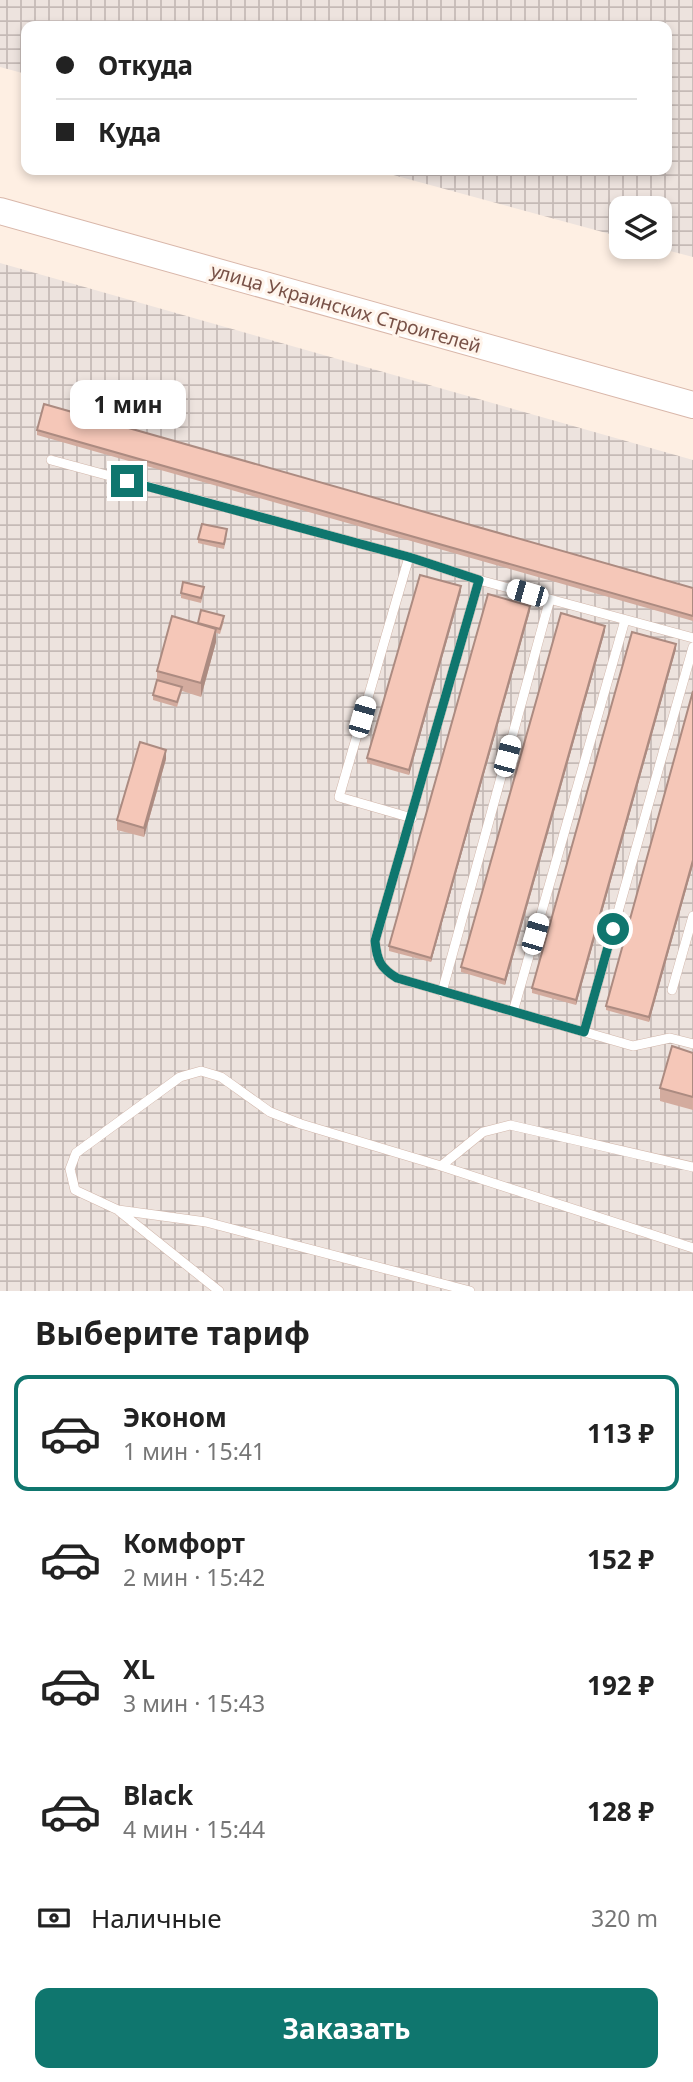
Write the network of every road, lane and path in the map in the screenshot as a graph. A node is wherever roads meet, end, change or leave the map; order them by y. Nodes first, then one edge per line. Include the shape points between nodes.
1 (0, 211) edge
2 (693, 405) edge
3 (51, 460) dead end
4 (409, 557) junction
5 (479, 580) junction
6 (550, 599) junction
7 (625, 620) junction
8 (693, 638) edge
9 (693, 647) edge
10 (412, 818) junction
11 (693, 916) edge
12 (672, 990) dead end
13 (442, 992) junction
14 (513, 1012) junction
15 (584, 1032) junction
16 (693, 1044) edge
17 (441, 1166) junction
18 (693, 1167) edge
19 (118, 1210) junction
20 (693, 1248) edge
21 (219, 1291) edge
22 (471, 1291) edge

1 - 2 street, улица Украинских Строителей
3 - 4 lane
4 - 5 lane
4 - 10 lane via 339,796
5 - 6 lane
5 - 10 lane
6 - 7 lane
6 - 13 lane
7 - 8 lane
7 - 14 lane
9 - 15 lane
10 - 13 lane via 375,941 377,959 397,978
11 - 12 lane
13 - 14 lane
14 - 15 lane
15 - 16 lane via 633,1045 670,1038
17 - 18 lane via 483,1132 510,1125
17 - 19 lane via 270,1112 221,1077 201,1071 180,1077 76,1153 70,1169 75,1190
17 - 20 lane
19 - 21 lane
19 - 22 lane via 206,1222

